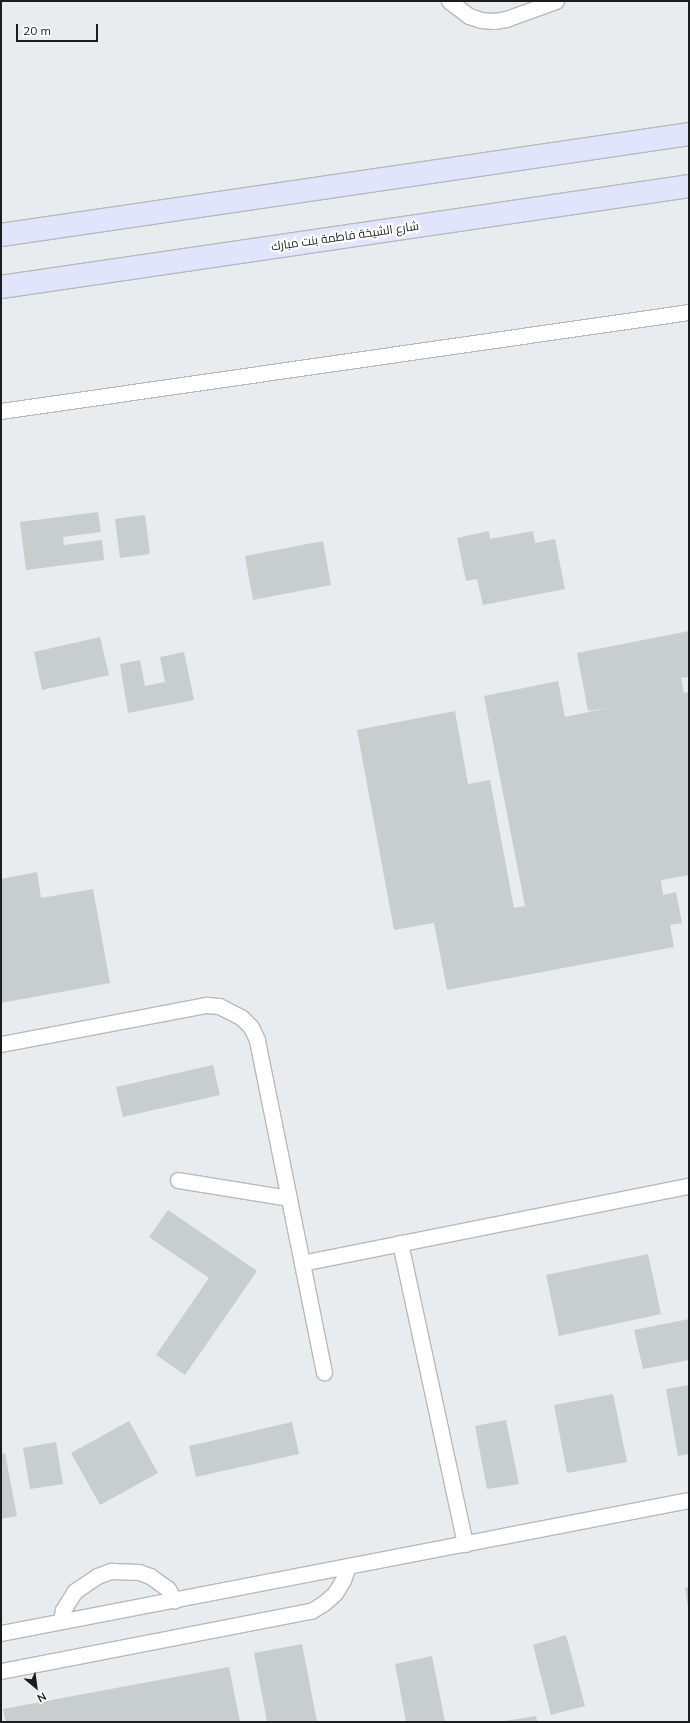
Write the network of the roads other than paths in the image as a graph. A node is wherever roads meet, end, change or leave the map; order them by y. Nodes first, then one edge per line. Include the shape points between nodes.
1 (449, 1) edge
2 (556, 1) edge
3 (689, 134) edge
4 (689, 186) edge
5 (1, 235) edge
6 (1, 287) edge
7 (689, 312) edge
8 (1, 410) edge
9 (1, 1044) edge
10 (178, 1180) dead end
11 (689, 1186) edge
12 (289, 1198) junction
13 (400, 1243) junction
14 (302, 1263) junction
15 (324, 1372) dead end
16 (689, 1500) edge
17 (465, 1544) junction
18 (348, 1566) junction
19 (174, 1600) junction
20 (61, 1621) junction
21 (1, 1633) edge
22 (1, 1672) edge

1 - 2 lane via 469,16 481,20 506,19
3 - 5 street
4 - 6 street, شارع الشيخة فاطمة بنت مبارك
7 - 8 lane
9 - 12 lane via 206,1005 231,1010 251,1027 257,1040
10 - 12 lane
11 - 13 lane
12 - 14 lane
13 - 14 lane
13 - 17 lane
14 - 15 lane
16 - 17 lane
17 - 18 lane
18 - 19 lane
18 - 22 lane via 335,1593 310,1611
19 - 20 lane
19 - 20 lane via 168,1589 150,1576 139,1572 111,1571 97,1576 75,1591 66,1604
20 - 21 lane

